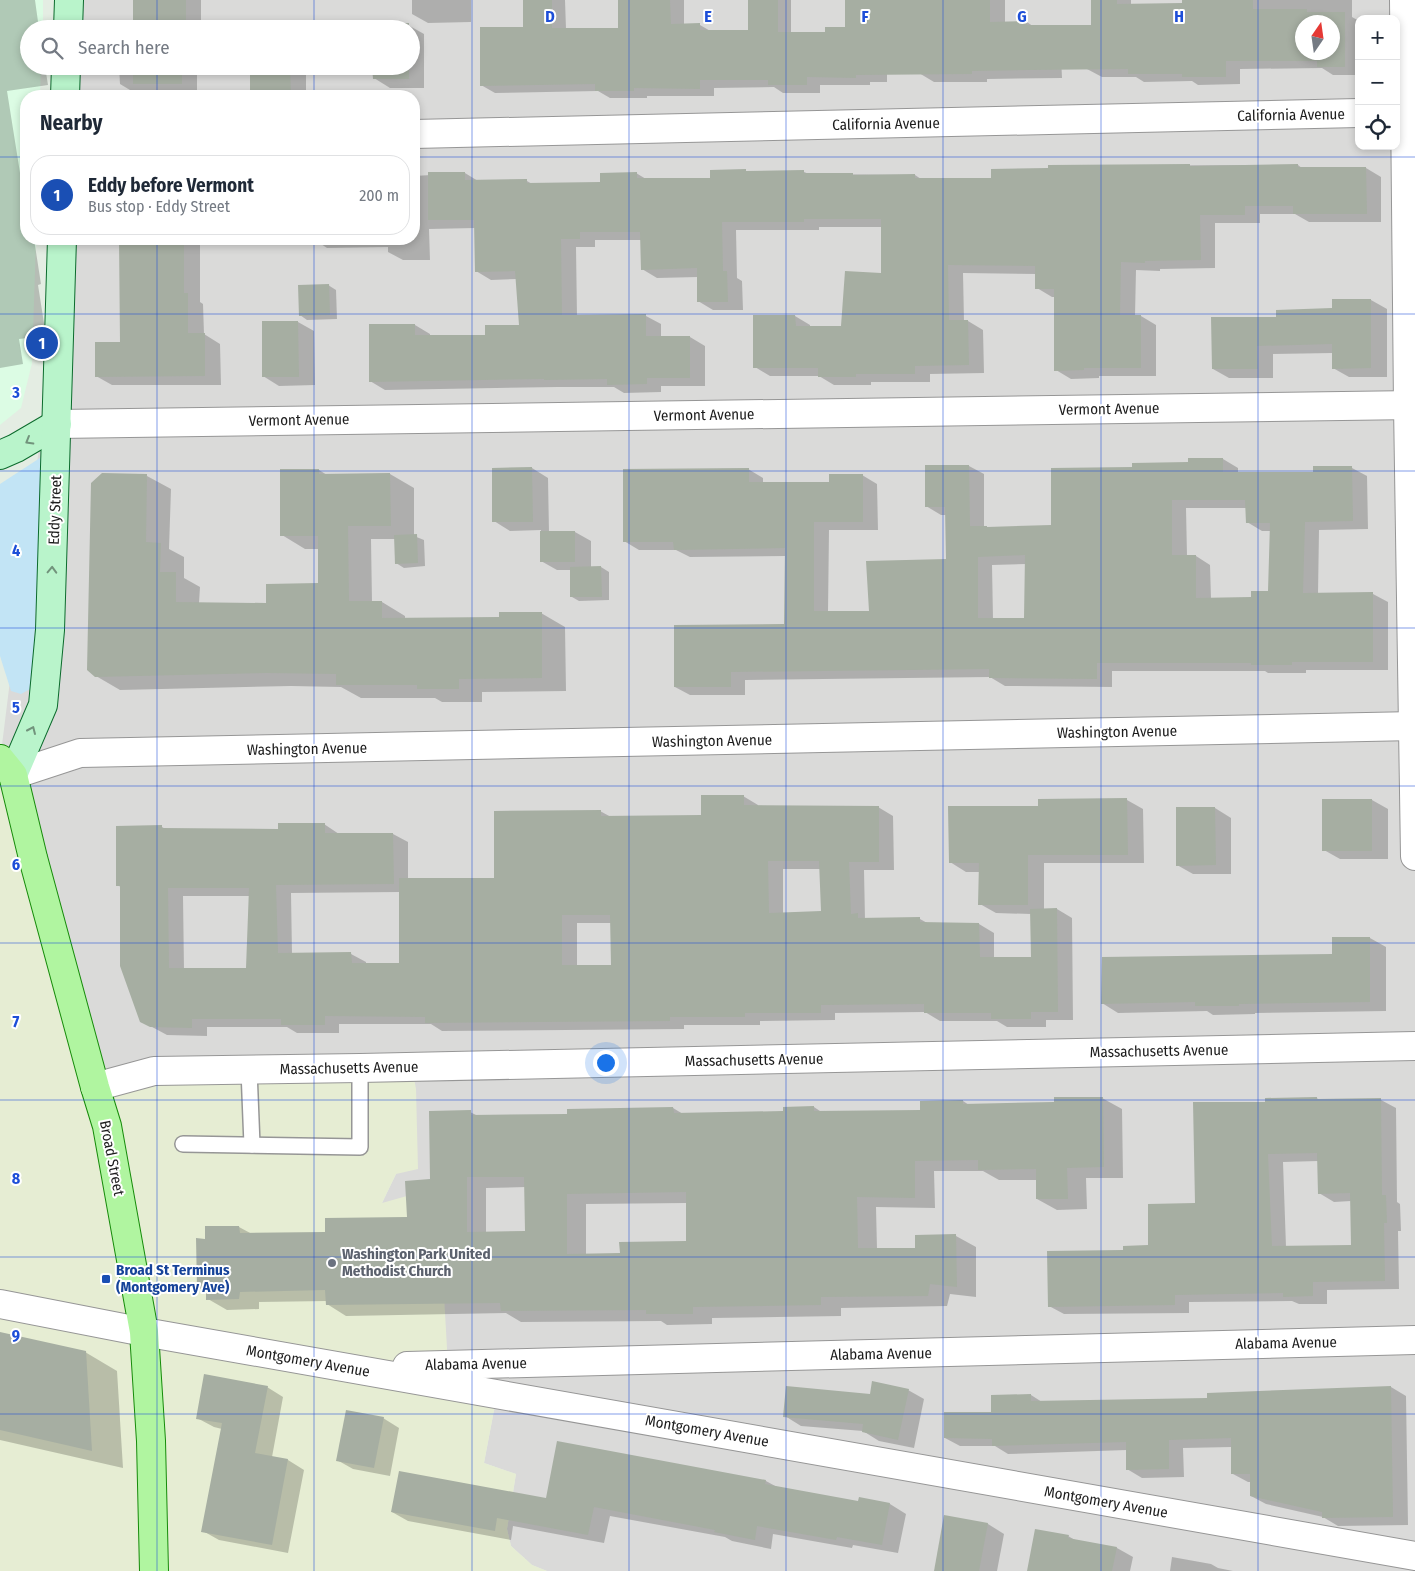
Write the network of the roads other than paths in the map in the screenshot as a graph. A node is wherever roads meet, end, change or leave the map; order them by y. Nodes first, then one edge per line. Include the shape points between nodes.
1 (68, 0) edge
2 (1404, 0) edge
3 (68, 20) edge
4 (66, 75) edge
5 (66, 90) edge
6 (1406, 112) edge
7 (1355, 113) edge
8 (420, 134) edge
9 (62, 245) edge
10 (1412, 405) edge
11 (58, 424) junction
12 (0, 455) edge
13 (1414, 726) edge
14 (6, 767) edge
15 (1415, 856) edge
16 (1415, 1046) edge
17 (360, 1068) junction
18 (249, 1070) junction
19 (95, 1087) junction
20 (183, 1144) dead end
21 (252, 1145) junction
22 (0, 1304) edge
23 (144, 1332) junction
24 (1415, 1340) edge
25 (347, 1368) junction
26 (1415, 1556) edge
27 (154, 1571) edge

1 - 3 main road
2 - 6 street
4 - 5 main road
6 - 10 street
7 - 8 street, California Avenue
9 - 11 main road, Eddy Street
10 - 11 street, Vermont Avenue
10 - 13 street
11 -> 12 main road, Vermont Avenue
14 -> 11 main road, Eddy Street via 43,706 50,630
13 - 14 street, Washington Avenue via 80,754
13 - 15 street
14 - 19 main road, Broad Street
16 - 17 street, Massachusetts Avenue
17 - 18 street, Massachusetts Avenue
17 - 21 lane via 360,1147
18 - 19 street, Massachusetts Avenue via 154,1071
18 - 21 lane
19 - 23 main road, Broad Street via 107,1126
20 - 21 lane
22 - 23 street, Montgomery Avenue
23 - 25 street, Montgomery Avenue
23 - 27 main road, Broad Street
24 - 25 street, Alabama Avenue
25 - 26 street, Montgomery Avenue

